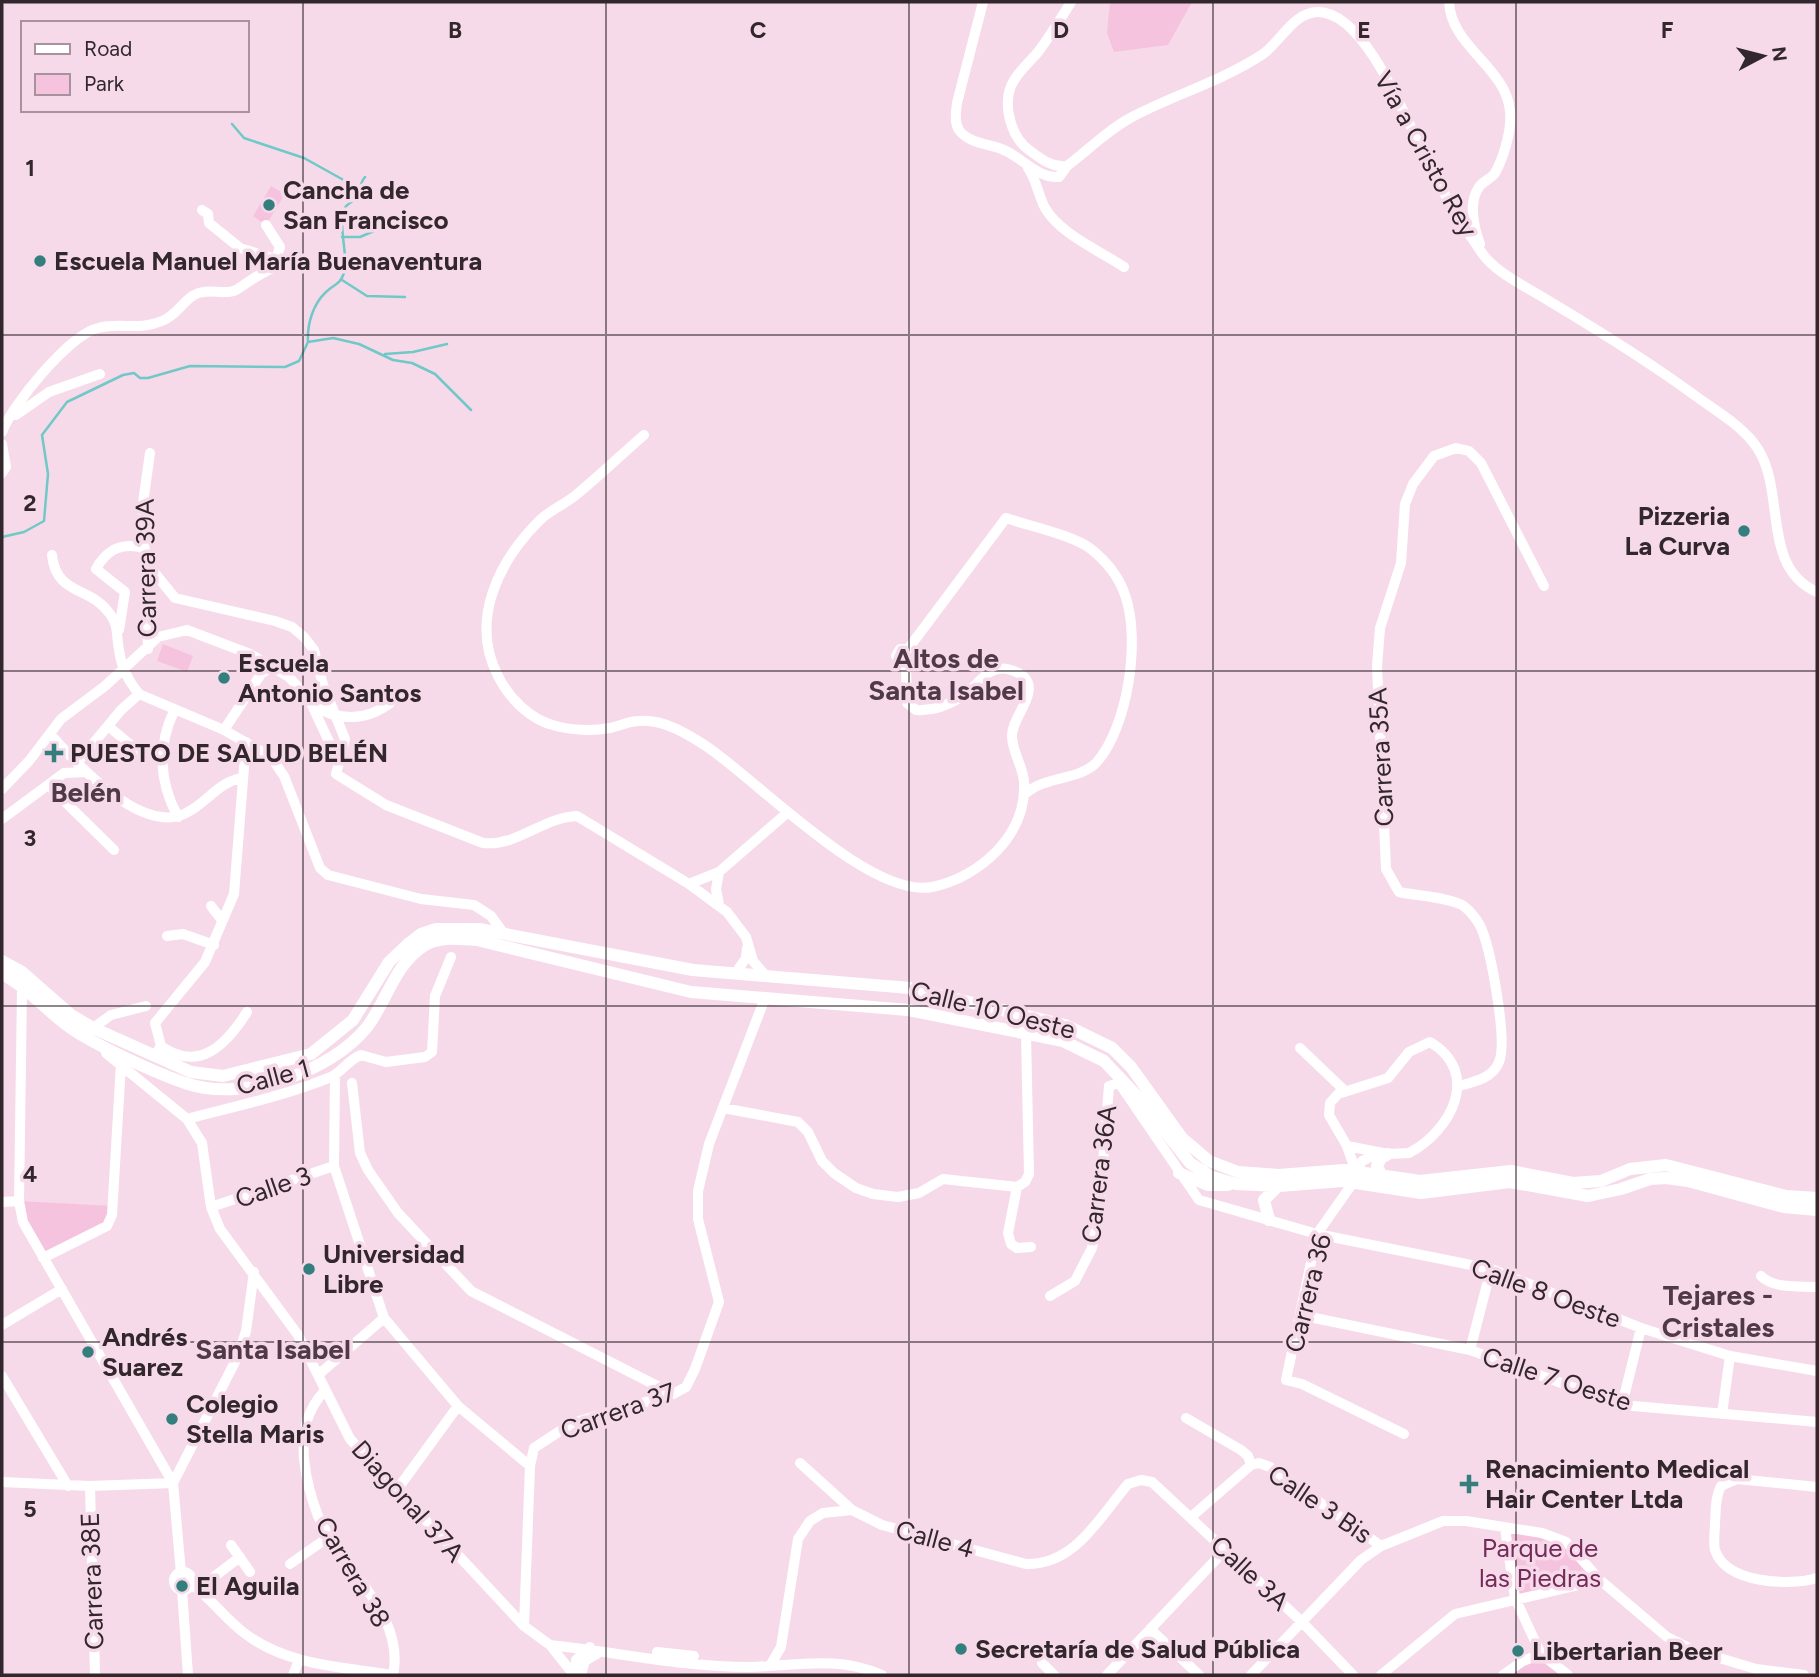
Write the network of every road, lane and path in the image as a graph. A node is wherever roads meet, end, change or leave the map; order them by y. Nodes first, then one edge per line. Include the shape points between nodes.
1 (983, 2) edge
2 (1071, 2) edge
3 (1449, 2) edge
4 (1023, 162) junction
5 (1067, 166) junction
6 (202, 210) dead end
7 (266, 225) dead end
8 (1485, 258) junction
9 (278, 260) junction
10 (1124, 267) dead end
11 (100, 374) dead end
12 (9, 418) junction
13 (2, 432) edge
14 (644, 435) dead end
15 (2, 444) edge
16 (150, 453) dead end
17 (2, 473) edge
18 (144, 548) junction
19 (52, 555) dead end
20 (145, 561) junction
21 (1544, 586) dead end
22 (1817, 593) edge
23 (119, 631) junction
24 (148, 650) junction
25 (124, 670) junction
26 (278, 670) junction
27 (139, 694) junction
28 (310, 701) junction
29 (390, 703) dead end
30 (174, 711) junction
31 (337, 716) junction
32 (108, 726) junction
33 (224, 730) junction
34 (50, 734) junction
35 (246, 742) junction
36 (138, 751) dead end
37 (77, 763) junction
38 (339, 763) junction
39 (85, 772) junction
40 (242, 778) junction
41 (48, 785) junction
42 (2, 789) edge
43 (1024, 795) junction
44 (787, 813) junction
45 (178, 817) junction
46 (2, 819) edge
47 (114, 850) dead end
48 (719, 872) junction
49 (689, 884) junction
50 (719, 905) junction
51 (211, 906) dead end
52 (221, 919) junction
53 (474, 934) junction
54 (504, 934) junction
55 (167, 936) dead end
56 (746, 937) junction
57 (214, 945) junction
58 (451, 957) dead end
59 (2, 961) edge
60 (657, 962) junction
61 (2, 974) edge
62 (736, 974) junction
63 (768, 978) junction
64 (653, 984) junction
65 (911, 988) junction
66 (22, 989) junction
67 (765, 998) junction
68 (986, 1004) junction
69 (863, 1005) junction
70 (146, 1006) dead end
71 (247, 1012) dead end
72 (941, 1015) junction
73 (91, 1034) junction
74 (1026, 1034) junction
75 (1300, 1048) dead end
76 (158, 1051) junction
77 (121, 1065) junction
78 (335, 1076) junction
79 (352, 1083) dead end
80 (1119, 1083) joint
81 (1460, 1086) junction
82 (1345, 1090) junction
83 (723, 1108) junction
84 (187, 1119) junction
85 (1347, 1146) junction
86 (1388, 1154) junction
87 (334, 1166) junction
88 (1179, 1173) junction
89 (1354, 1177) junction
90 (1382, 1177) junction
91 (1021, 1184) junction
92 (1236, 1184) junction
93 (1279, 1186) junction
94 (1817, 1198) edge
95 (1785, 1201) junction
96 (2, 1202) edge
97 (19, 1202) junction
98 (211, 1207) junction
99 (1817, 1210) edge
100 (1269, 1220) junction
101 (1317, 1234) junction
102 (1031, 1247) dead end
103 (43, 1258) junction
104 (1491, 1269) junction
105 (254, 1272) junction
106 (1760, 1276) dead end
107 (1817, 1287) edge
108 (62, 1289) junction
109 (1051, 1296) dead end
110 (1300, 1315) junction
111 (384, 1318) junction
112 (2, 1325) edge
113 (1641, 1328) junction
114 (1471, 1350) junction
115 (1730, 1356) junction
116 (1817, 1371) edge
117 (318, 1375) junction
118 (2, 1376) edge
119 (325, 1390) junction
120 (673, 1394) junction
121 (1622, 1405) junction
122 (458, 1406) junction
123 (1722, 1414) junction
124 (1185, 1418) dead end
125 (1817, 1422) edge
126 (1404, 1434) dead end
127 (800, 1463) dead end
128 (1255, 1464) junction
129 (530, 1466) junction
130 (2, 1482) edge
131 (173, 1483) junction
132 (68, 1486) junction
133 (90, 1486) junction
134 (1817, 1487) edge
135 (396, 1491) junction
136 (852, 1510) junction
137 (1191, 1517) junction
138 (1505, 1528) junction
139 (330, 1536) junction
140 (231, 1545) dead end
141 (1381, 1545) junction
142 (1224, 1551) junction
143 (240, 1557) junction
144 (290, 1564) dead end
145 (1041, 1564) joint
146 (250, 1572) dead end
147 (1817, 1578) edge
148 (1600, 1580) junction
149 (190, 1588) junction
150 (1515, 1598) junction
151 (1301, 1621) junction
152 (524, 1626) junction
153 (1150, 1629) junction
154 (550, 1645) junction
155 (781, 1647) junction
156 (586, 1649) junction
157 (608, 1652) junction
158 (1541, 1654) junction
159 (299, 1660) junction
160 (788, 1663) junction
161 (771, 1664) junction
162 (1042, 1664) dead end
163 (95, 1675) edge
164 (188, 1675) edge
165 (293, 1675) edge
166 (393, 1675) edge
167 (574, 1675) edge
168 (581, 1675) edge
169 (883, 1675) edge
170 (1054, 1675) edge
171 (1107, 1675) edge
172 (1199, 1675) edge
173 (1251, 1675) edge
174 (1353, 1675) edge
175 (1381, 1675) edge
176 (1503, 1675) edge
177 (1568, 1675) edge
178 (1804, 1675) edge

1 - 4 street via 962,78 956,120 967,137 1003,149
2 - 5 street via 1016,77 1008,104 1010,119 1025,147 1050,164
3 - 8 street via 1455,29 1505,90 1510,112 1500,162 1493,176 1479,187 1473,206
4 - 5 street via 1051,177 1063,174
4 - 10 street via 1047,211
5 - 8 street, Vía a Cristo Rey via 1132,117 1252,61 1272,48 1300,17 1329,14 1354,32 1387,78 1433,173
6 - 9 street via 209,223 240,248
7 - 9 street via 279,244
8 - 22 street, Vía a Cristo Rey via 1656,365 1745,433 1768,473 1784,559 1802,584
9 - 12 street via 273,268 235,290 197,293 163,321 143,328 98,328 59,354
11 - 12 street via 49,392
12 - 13 street
14 - 44 street via 576,495 543,517 518,544 488,603 485,621 490,659 506,691 552,725 608,729 639,721 680,730 709,748
15 - 17 street via 6,467
16 - 18 street, Carrera 39A via 143,503
18 - 20 street, Carrera 39A
18 - 23 street via 121,546 96,569 125,592
19 - 23 street via 60,580 101,604
20 - 24 street, Carrera 39A
20 - 31 street via 174,598 275,621 304,637 314,650
21 - 81 street, Carrera 35A via 1481,463 1469,451 1456,448 1434,456 1405,504 1402,563 1380,628 1376,687 1386,869 1399,892 1462,905 1472,915 1482,930 1500,1015 1500,1062 1491,1073
23 - 25 street
24 - 25 street, Carrera 39A
24 - 26 street via 159,638 187,630
25 - 27 street
25 - 34 street, Carrera 39A via 61,719
26 - 28 street
26 - 33 street via 261,674
27 - 30 street
27 - 32 street
28 - 31 street
28 - 38 street
29 - 31 street via 367,715
30 - 33 street
30 - 45 street via 161,758 164,783
31 - 38 street via 345,738
32 - 36 street
32 - 37 street
33 - 35 street
34 - 37 street
34 - 42 street, Carrera 39A
35 - 40 street
35 - 54 street via 271,757 284,776 308,843 328,875 421,900 474,905 491,916
37 - 39 street
38 - 49 street via 336,774 386,805 483,843 508,842 561,816 577,816
39 - 41 street via 64,773
39 - 45 street via 134,807 151,815
40 - 45 street via 224,783
40 - 52 street via 234,894
41 - 46 street
41 - 47 street
43 - 43 street via 1041,782 1075,774 1095,763 1120,720 1132,633 1125,593 1103,559 1088,546 1006,518 908,649 897,652 897,660 907,673 906,703 916,710 949,704 994,669 1007,668 1022,677 1029,693 1012,737 1022,765
43 - 44 street via 1014,827 996,852 957,880 930,887 887,881
44 - 48 street
48 - 49 street
48 - 50 street
49 - 50 street
50 - 56 street
51 - 52 street
52 - 57 street
53 - 54 main road, Calle 10 Oeste
53 - 64 main road, Calle 10 Oeste
53 - 73 main road, Calle 1 via 425,945 403,965 368,1025 327,1062 259,1085 225,1090 187,1084
53 - 76 main road, Calle 1 via 436,929 421,934 389,962 353,1020 311,1054 223,1076 191,1072
54 - 60 main road, Calle 10 Oeste
55 - 57 street via 183,934
56 - 62 street via 746,958
56 - 63 street via 753,961
57 - 76 street via 155,1023
58 - 78 street via 435,996 432,1052 386,1062 361,1055 349,1060
59 - 73 main road, Calle 1 via 22,972
60 - 62 main road, Calle 10 Oeste
60 - 64 main road via 646,971
61 - 66 main road, Calle 1
62 - 63 main road, Calle 10 Oeste
63 - 65 main road, Calle 10 Oeste
64 - 67 main road, Calle 10 Oeste
65 - 68 main road, Calle 10 Oeste
65 - 69 main road via 919,998 912,1007
66 - 73 main road, Calle 1 via 66,1024
66 - 97 street
67 - 69 main road, Calle 10 Oeste
67 - 83 street, Carrera 37
68 - 72 main road via 939,997 933,1006
68 - 89 main road, Calle 10 Oeste via 1066,1025 1112,1048 1148,1088 1182,1138 1217,1166 1259,1175 1327,1170
69 - 72 main road, Calle 10 Oeste
70 - 73 street via 111,1014
71 - 76 street via 233,1032 208,1053 192,1059
72 - 74 main road, Calle 10 Oeste
73 - 76 main road, Calle 1
73 - 77 street, Diagonal 37A
74 - 91 street via 1029,1174
74 - 92 main road, Calle 10 Oeste via 1075,1045 1104,1060 1190,1163 1212,1177
75 - 82 street
77 - 84 street, Diagonal 37A
77 - 103 street via 113,1215 107,1226
78 - 84 street
78 - 87 street
79 - 120 street via 360,1153 368,1170 398,1213 471,1291
80 - 88 street, Calle 8 Oeste
80 - 109 street, Carrera 36A via 1109,1086 1092,1248 1075,1281
81 - 82 street via 1454,1067 1441,1048 1430,1042 1409,1052 1388,1078
81 - 86 street via 1446,1120 1409,1153
82 - 85 street via 1333,1099 1329,1115
83 - 91 street via 798,1122 834,1173 873,1194 919,1194 943,1179
83 - 120 street, Carrera 37 via 698,1191 698,1219 719,1302 686,1387
84 - 98 street, Diagonal 37A via 202,1143
85 - 86 street
85 - 89 street
86 - 89 street via 1367,1157
86 - 90 main road via 1378,1162
87 - 98 street, Calle 3
87 - 111 street
88 - 92 main road via 1208,1185
88 - 100 street, Calle 8 Oeste via 1199,1200
89 - 90 main road, Calle 10 Oeste
89 - 93 main road, Calle 10 Oeste
89 - 95 main road, Calle 10 Oeste via 1421,1193 1510,1182 1588,1196 1665,1178
89 - 101 street, Carrera 36
90 - 95 main road, Calle 10 Oeste via 1420,1181 1511,1171 1573,1183 1666,1165
91 - 102 street via 1008,1233 1017,1248
92 - 93 main road, Calle 10 Oeste
93 - 100 main road via 1264,1200
94 - 95 main road
95 - 99 main road
96 - 97 street
97 - 103 street via 23,1222
98 - 105 street, Diagonal 37A via 225,1237
100 - 101 street, Calle 8 Oeste
101 - 104 street, Calle 8 Oeste
101 - 110 street, Carrera 36
103 - 108 street
104 - 113 street, Calle 8 Oeste
104 - 114 street
105 - 117 street, Diagonal 37A via 298,1335
105 - 131 street via 238,1356
106 - 107 street via 1779,1285
108 - 112 street
108 - 131 street
110 - 114 street, Calle 7 Oeste
110 - 126 street, Carrera 36 via 1286,1380
111 - 117 street
111 - 122 street
113 - 115 street, Calle 8 Oeste
113 - 121 street
114 - 121 street, Calle 7 Oeste
115 - 116 street, Calle 8 Oeste
115 - 123 street
117 - 119 street, Diagonal 37A
118 - 132 street, Carrera 38E
119 - 135 street, Diagonal 37A via 350,1439
119 - 139 street, Carrera 38 via 310,1410 302,1442 318,1516
120 - 129 street, Carrera 37 via 572,1423 534,1448
121 - 123 street, Calle 7 Oeste
122 - 129 street
122 - 135 street
123 - 125 street, Calle 7 Oeste
124 - 128 street, Calle 3 Bis via 1241,1450
127 - 136 street
128 - 137 street
128 - 141 street, Calle 3 Bis via 1270,1467
129 - 152 street
130 - 132 street
131 - 133 street
131 - 149 street via 181,1573 188,1574
132 - 133 street
133 - 163 street, Carrera 38E
134 - 147 street via 1737,1479 1721,1486 1714,1540 1720,1558 1735,1570 1772,1584
135 - 152 street, Diagonal 37A
136 - 145 street, Calle 4 via 882,1525 1026,1564
136 - 155 street, Calle 4 via 832,1510 810,1521 798,1539
137 - 142 street, Calle 3A
137 - 145 street, Calle 3A via 1152,1482 1128,1484 1073,1550
138 - 141 street via 1443,1521
138 - 148 street via 1566,1542
138 - 150 street
139 - 144 street
139 - 166 street, Carrera 38 via 384,1616 397,1656
140 - 143 street
141 - 151 street
142 - 151 street, Calle 3A
142 - 153 street
143 - 146 street
143 - 149 street
148 - 150 street
148 - 178 street via 1667,1637 1693,1650 1756,1669
149 - 159 street via 247,1635
149 - 164 street
150 - 158 street
150 - 175 street via 1455,1614
151 - 173 street
151 - 174 street, Calle 3A
152 - 154 street, Diagonal 37A
153 - 171 street
153 - 172 street
154 - 156 street
154 - 167 street, Diagonal 37A
155 - 160 street
155 - 161 street
156 - 157 street
156 - 161 street via 609,1646
156 - 167 street via 576,1660
157 - 161 street via 750,1667
157 - 168 street via 590,1655
158 - 176 street
158 - 177 street
159 - 165 street
159 - 166 street
160 - 161 street
160 - 169 street via 844,1663
162 - 170 street

